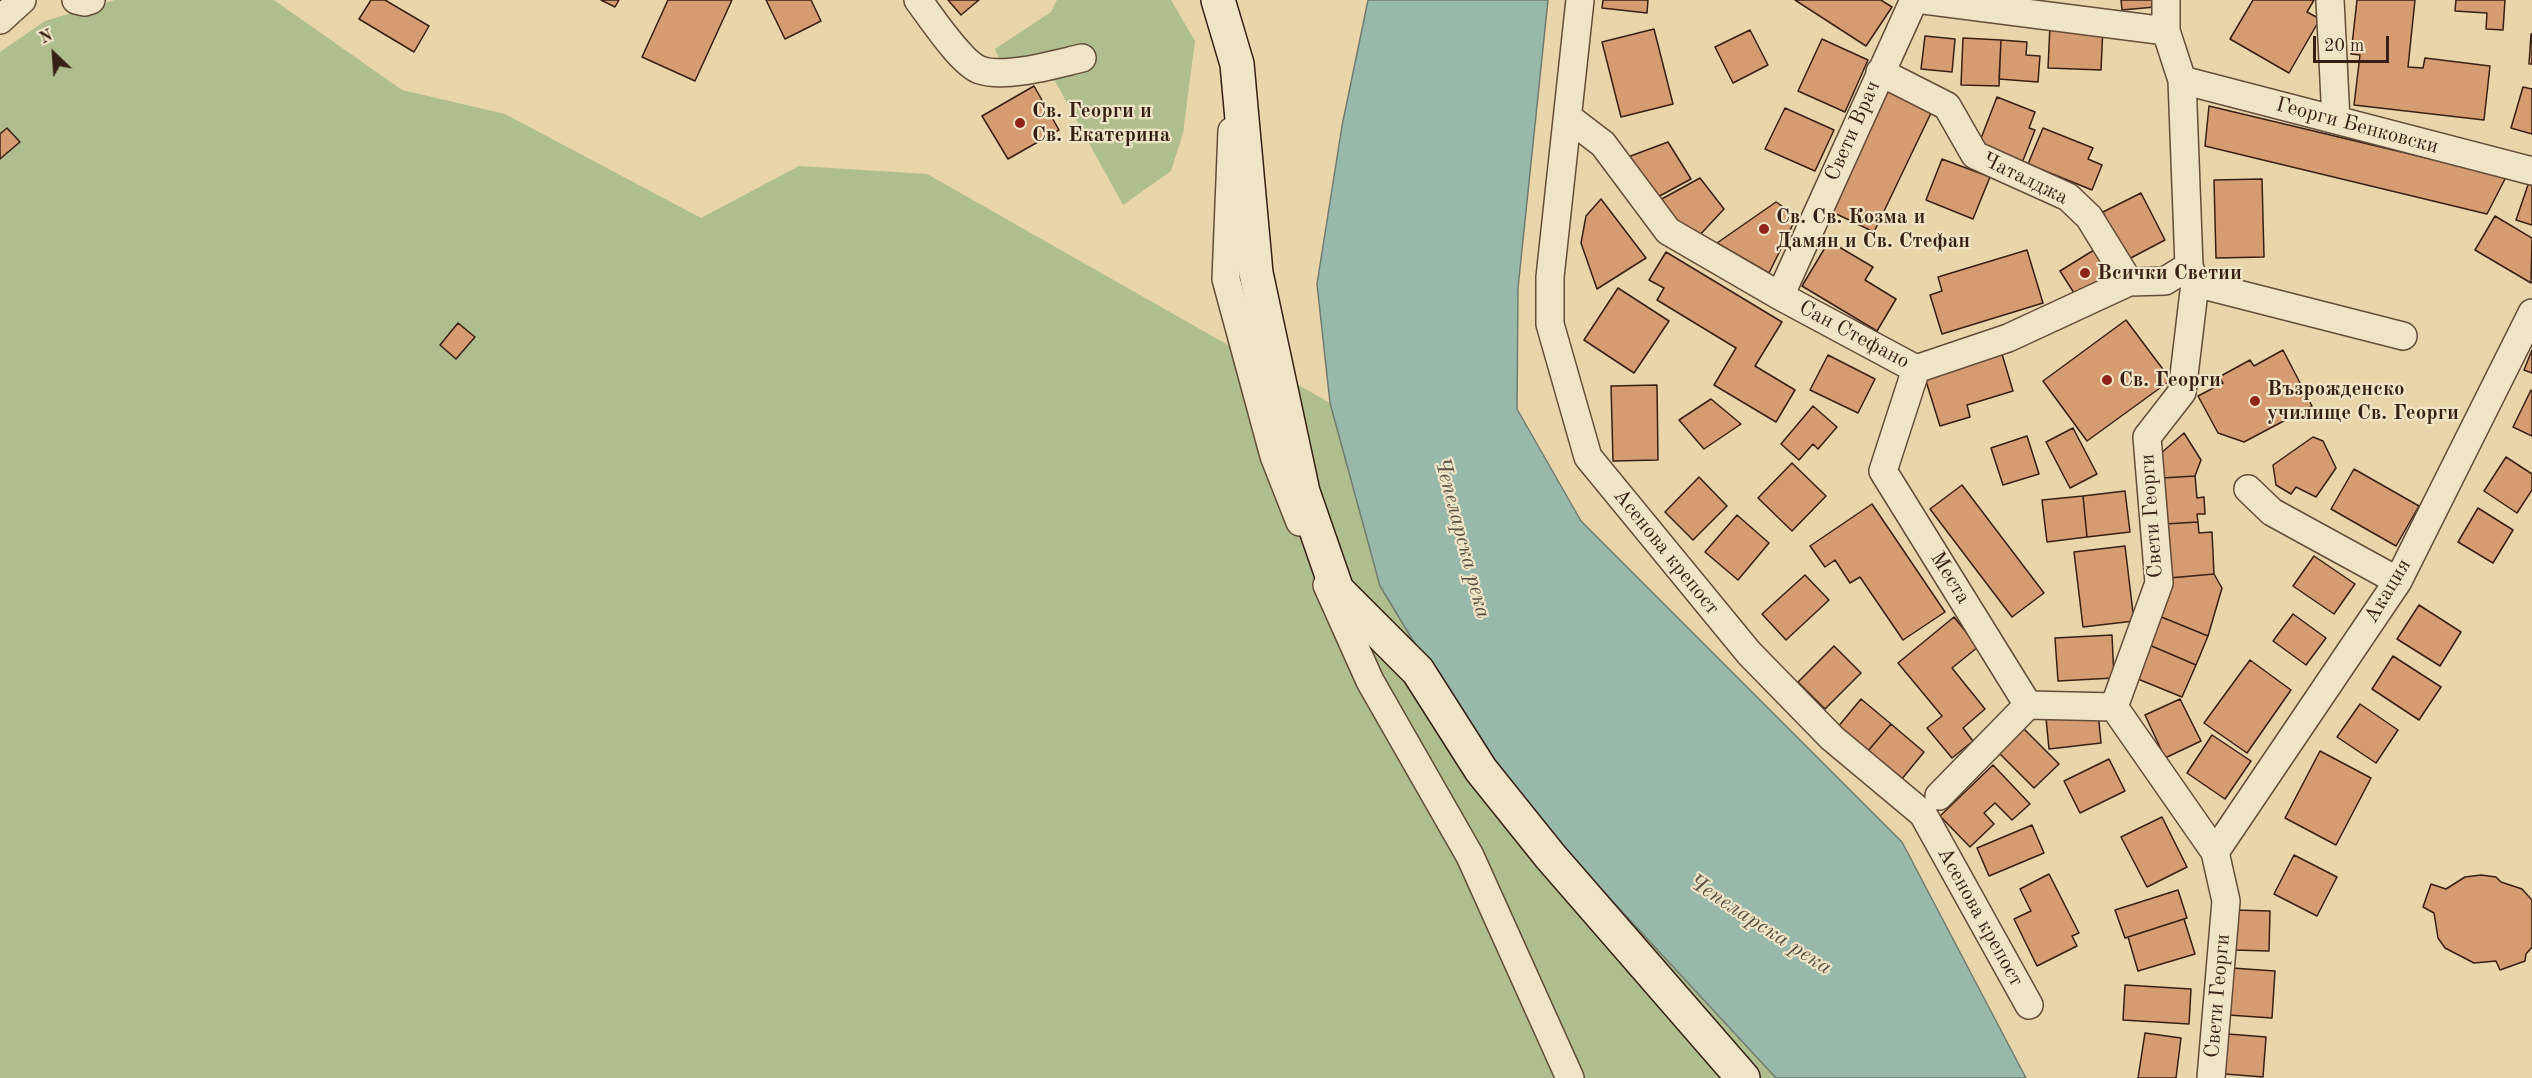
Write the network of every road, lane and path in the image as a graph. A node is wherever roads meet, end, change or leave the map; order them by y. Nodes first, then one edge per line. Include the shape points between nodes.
1 (22, 0) edge
2 (76, 0) edge
3 (91, 0) edge
4 (918, 0) edge
5 (1218, 0) edge
6 (1580, 0) edge
7 (1914, 0) edge
8 (1924, 0) edge
9 (2166, 0) edge
10 (2330, 0) edge
11 (0, 20) edge
12 (2166, 31) junction
13 (1082, 58) dead end
14 (1237, 64) junction
15 (1880, 72) junction
16 (2182, 80) junction
17 (1569, 118) junction
18 (2336, 120) junction
19 (2532, 171) edge
20 (2192, 275) junction
21 (2129, 282) junction
22 (1780, 296) junction
23 (2532, 313) edge
24 (2403, 336) dead end
25 (1916, 369) junction
26 (2248, 489) dead end
27 (2398, 581) junction
28 (2028, 705) junction
29 (2114, 707) junction
30 (1940, 796) dead end
31 (2214, 852) junction
32 (2029, 1005) dead end
33 (1570, 1078) edge
34 (1743, 1078) edge
35 (2211, 1078) edge

1 - 11 street
2 - 3 street
4 - 13 street via 949,42 980,70 1022,72
5 - 14 main road
6 - 17 street, Асенова крепост
7 - 15 street, Свети Врач
8 - 12 street
9 - 12 street, Свети Георги
10 - 18 street
12 - 16 street, Свети Георги
14 - 33 street via 1226,279 1274,456 1288,497 1370,681 1470,856
14 - 34 main road via 1256,273 1303,492 1337,590 1418,671 1495,787 1550,856
15 - 21 street, Чаталджа via 1947,106 1975,155 2068,197 2089,217
15 - 22 street, Свети Врач
16 - 18 street, Георги Бенковски
16 - 20 street, Свети Георги
17 - 22 street, Сан Стефано via 1603,144 1668,231
17 - 32 street, Асенова крепост via 1550,278 1550,324 1588,457 1749,653 1832,738 1923,814
18 - 19 street, Георги Бенковски
20 - 21 street, Сан Стефано
20 - 24 street
20 - 29 street, Свети Георги via 2182,392 2147,437 2159,583
21 - 25 street, Сан Стефано via 2008,338
22 - 25 street, Сан Стефано
23 - 27 street, Акация
25 - 28 street, Места via 1883,471
26 - 27 street via 2272,512
27 - 31 street, Акация
28 - 29 street
28 - 30 street
29 - 31 street, Свети Георги
31 - 35 street, Свети Георги via 2226,901

